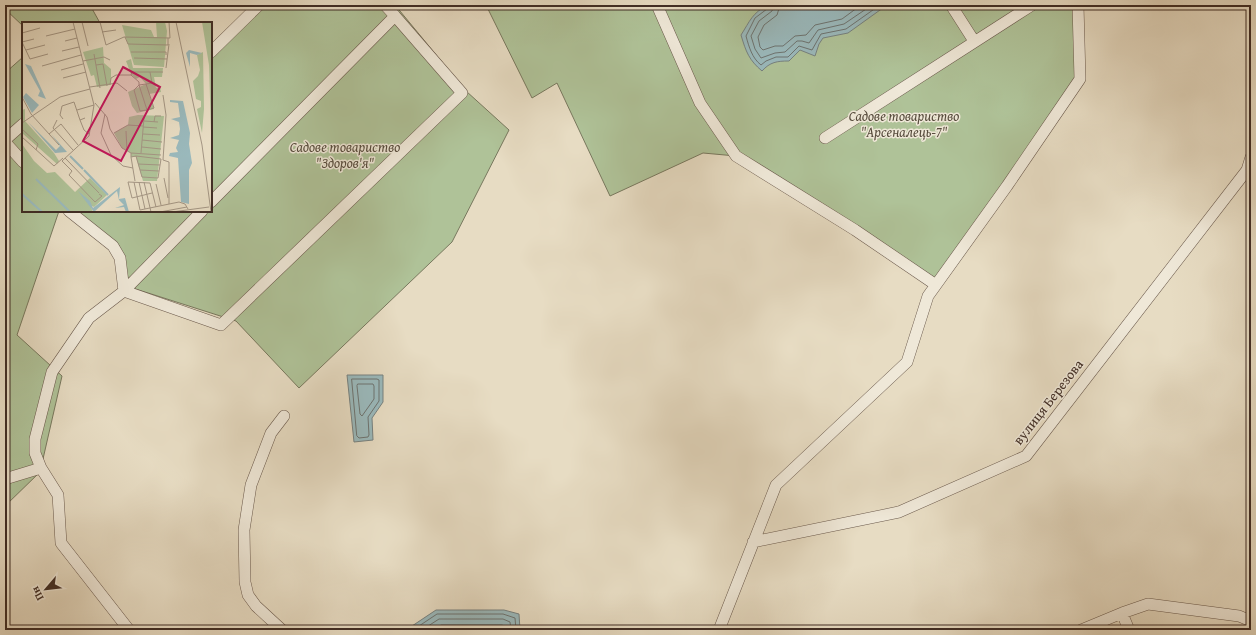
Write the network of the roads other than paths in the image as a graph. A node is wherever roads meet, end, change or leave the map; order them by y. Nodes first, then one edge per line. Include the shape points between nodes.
1 (259, 5) edge
2 (386, 5) edge
3 (657, 5) edge
4 (951, 5) edge
5 (1032, 5) edge
6 (1078, 5) edge
7 (395, 16) junction
8 (974, 41) junction
9 (212, 51) edge
10 (22, 125) edge
11 (825, 138) dead end
12 (5, 141) edge
13 (1251, 157) edge
14 (22, 161) edge
15 (212, 201) edge
16 (70, 212) edge
17 (201, 212) edge
18 (936, 285) junction
19 (124, 291) junction
20 (284, 416) dead end
21 (41, 468) junction
22 (5, 479) edge
23 (754, 542) junction
24 (1122, 612) junction
25 (1251, 621) edge
26 (129, 630) edge
27 (282, 630) edge
28 (719, 630) edge
29 (1081, 630) edge
30 (1129, 630) edge

1 - 9 street
2 - 7 street
3 - 18 street via 700,103 736,156 855,230
4 - 8 street
5 - 8 street
6 - 18 street via 1080,79
7 - 15 street
7 - 19 street via 462,93 221,325
8 - 11 street
10 - 12 street
12 - 14 street
13 - 23 street, вулиця Березова via 1247,170 1026,456 899,512
16 - 19 street via 113,246 120,258
17 - 19 street
18 - 23 street via 928,296 907,362 776,485
19 - 21 street via 89,318 52,372 35,440 35,453
20 - 27 street via 271,433 251,485 244,530 245,582 248,594 256,606
21 - 22 street
21 - 26 street via 58,495 61,543
23 - 28 street
24 - 25 street via 1148,604 1239,616
24 - 29 street
24 - 30 street

